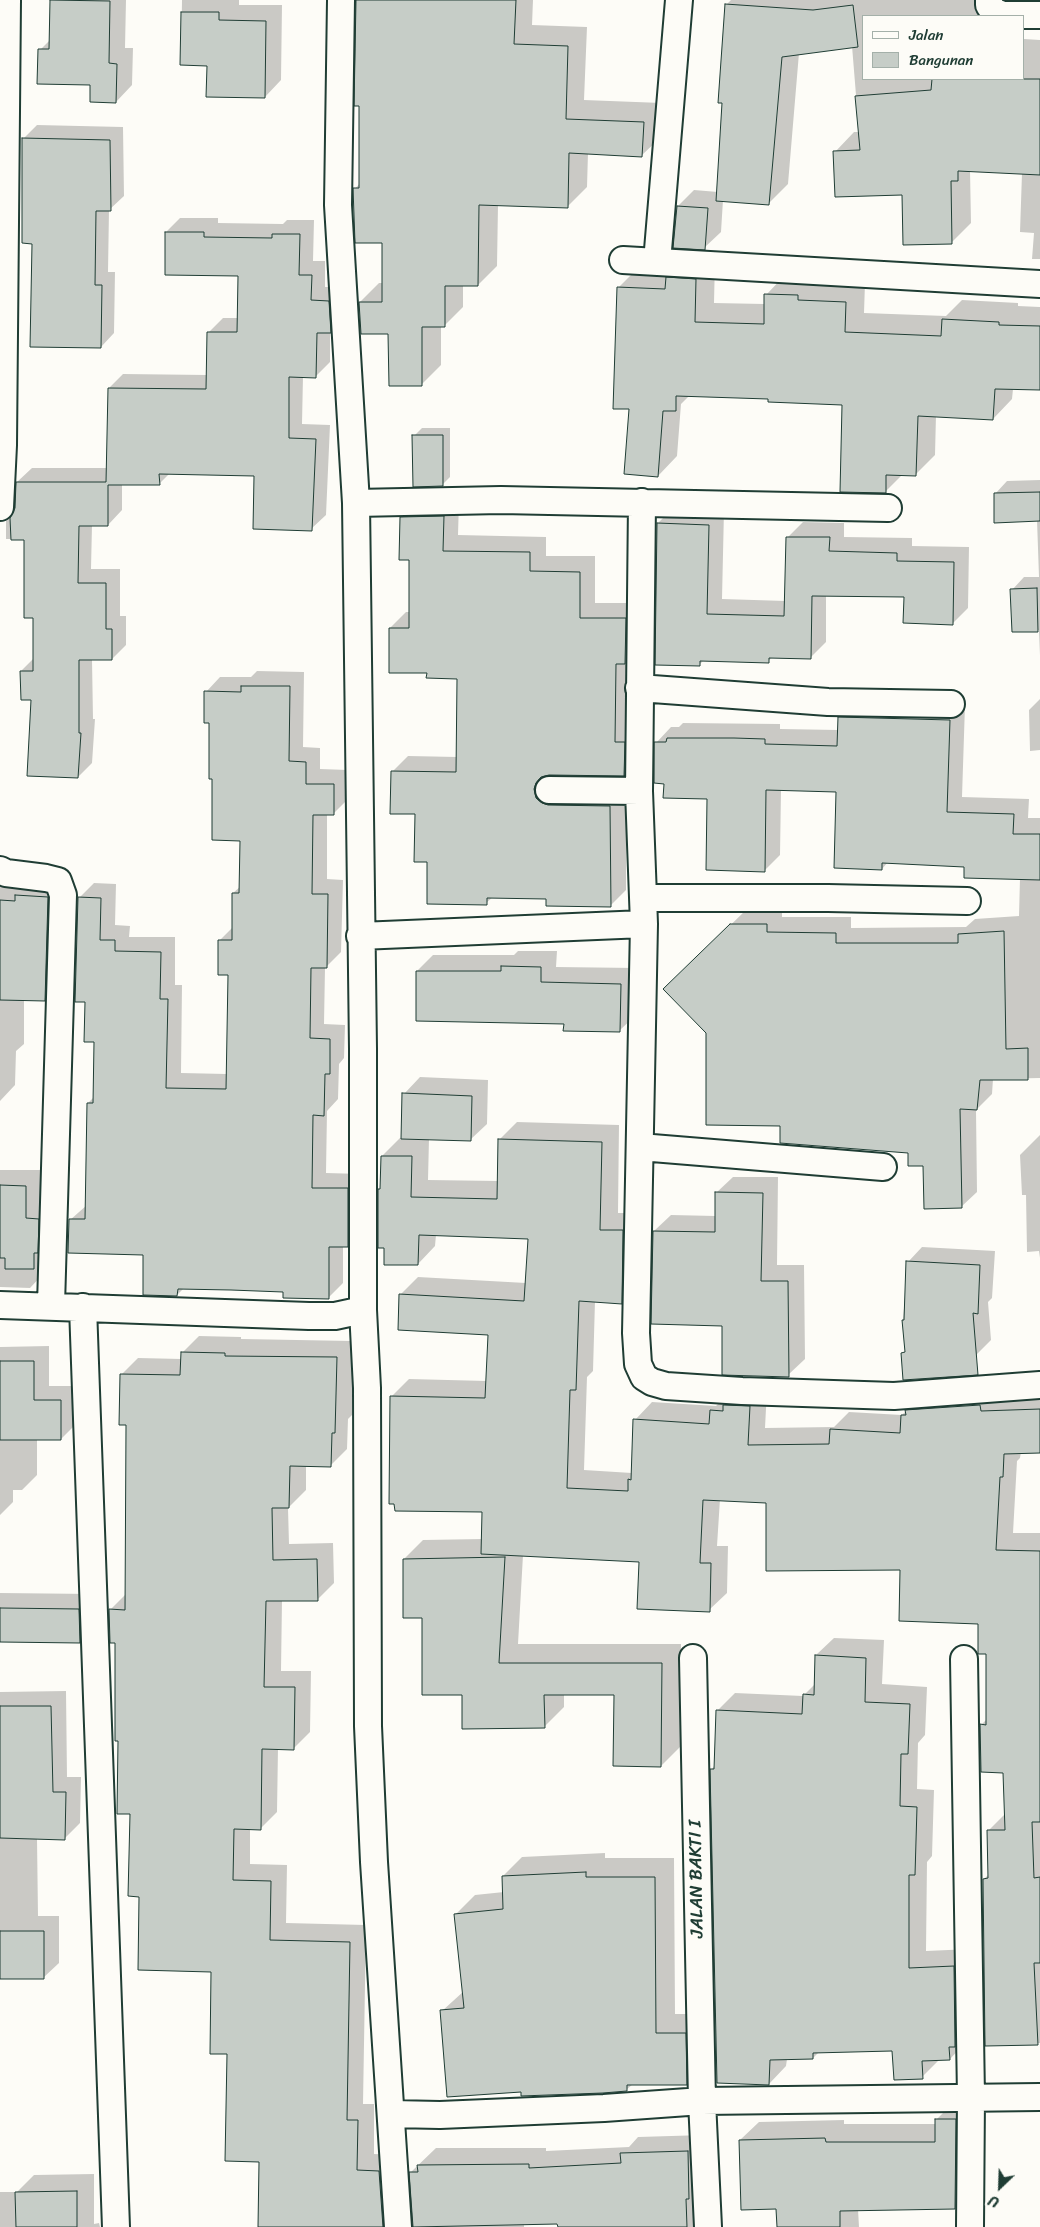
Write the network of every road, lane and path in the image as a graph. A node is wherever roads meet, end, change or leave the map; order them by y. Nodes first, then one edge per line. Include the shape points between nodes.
1 (7, 0) edge
2 (341, 0) edge
3 (679, 0) edge
4 (989, 0) edge
5 (1040, 14) edge
6 (623, 260) dead end
7 (657, 262) junction
8 (1040, 284) edge
9 (642, 502) junction
10 (356, 503) junction
11 (0, 507) edge
12 (888, 508) dead end
13 (639, 688) junction
14 (951, 704) dead end
15 (548, 790) dead end
16 (639, 791) junction
17 (0, 870) edge
18 (644, 898) junction
19 (966, 901) dead end
20 (644, 924) junction
21 (360, 936) junction
22 (640, 1147) junction
23 (883, 1167) dead end
24 (0, 1304) edge
25 (51, 1305) junction
26 (83, 1307) junction
27 (363, 1310) junction
28 (1040, 1385) edge
29 (693, 1658) dead end
30 (964, 1659) dead end
31 (971, 2097) junction
32 (1040, 2097) edge
33 (702, 2101) junction
34 (392, 2114) junction
35 (116, 2227) edge
36 (398, 2227) edge
37 (708, 2227) edge
38 (970, 2227) edge

1 - 11 street
2 - 10 street via 338,205
3 - 7 street
4 - 5 street via 993,11 1002,15
6 - 7 street
7 - 8 street
9 - 10 street
9 - 12 street
9 - 13 street
10 - 21 street
13 - 14 street via 828,702
13 - 16 street
15 - 16 street
16 - 18 street
17 - 25 street via 6,874 58,881 63,895
18 - 19 street
18 - 20 street
20 - 21 street
20 - 22 street
21 - 27 street
22 - 23 street
22 - 28 street via 636,1340 638,1364 644,1377 652,1382 666,1386 742,1391 894,1396
24 - 25 street
25 - 26 street
26 - 27 street via 309,1316 335,1316
26 - 35 street
27 - 34 street via 367,1388 368,1726
29 - 33 street, JALAN BAKTI I
30 - 31 street
31 - 32 street
31 - 33 street
31 - 38 street
33 - 34 street via 604,2108
33 - 37 street, JALAN BAKTI I
34 - 36 street

